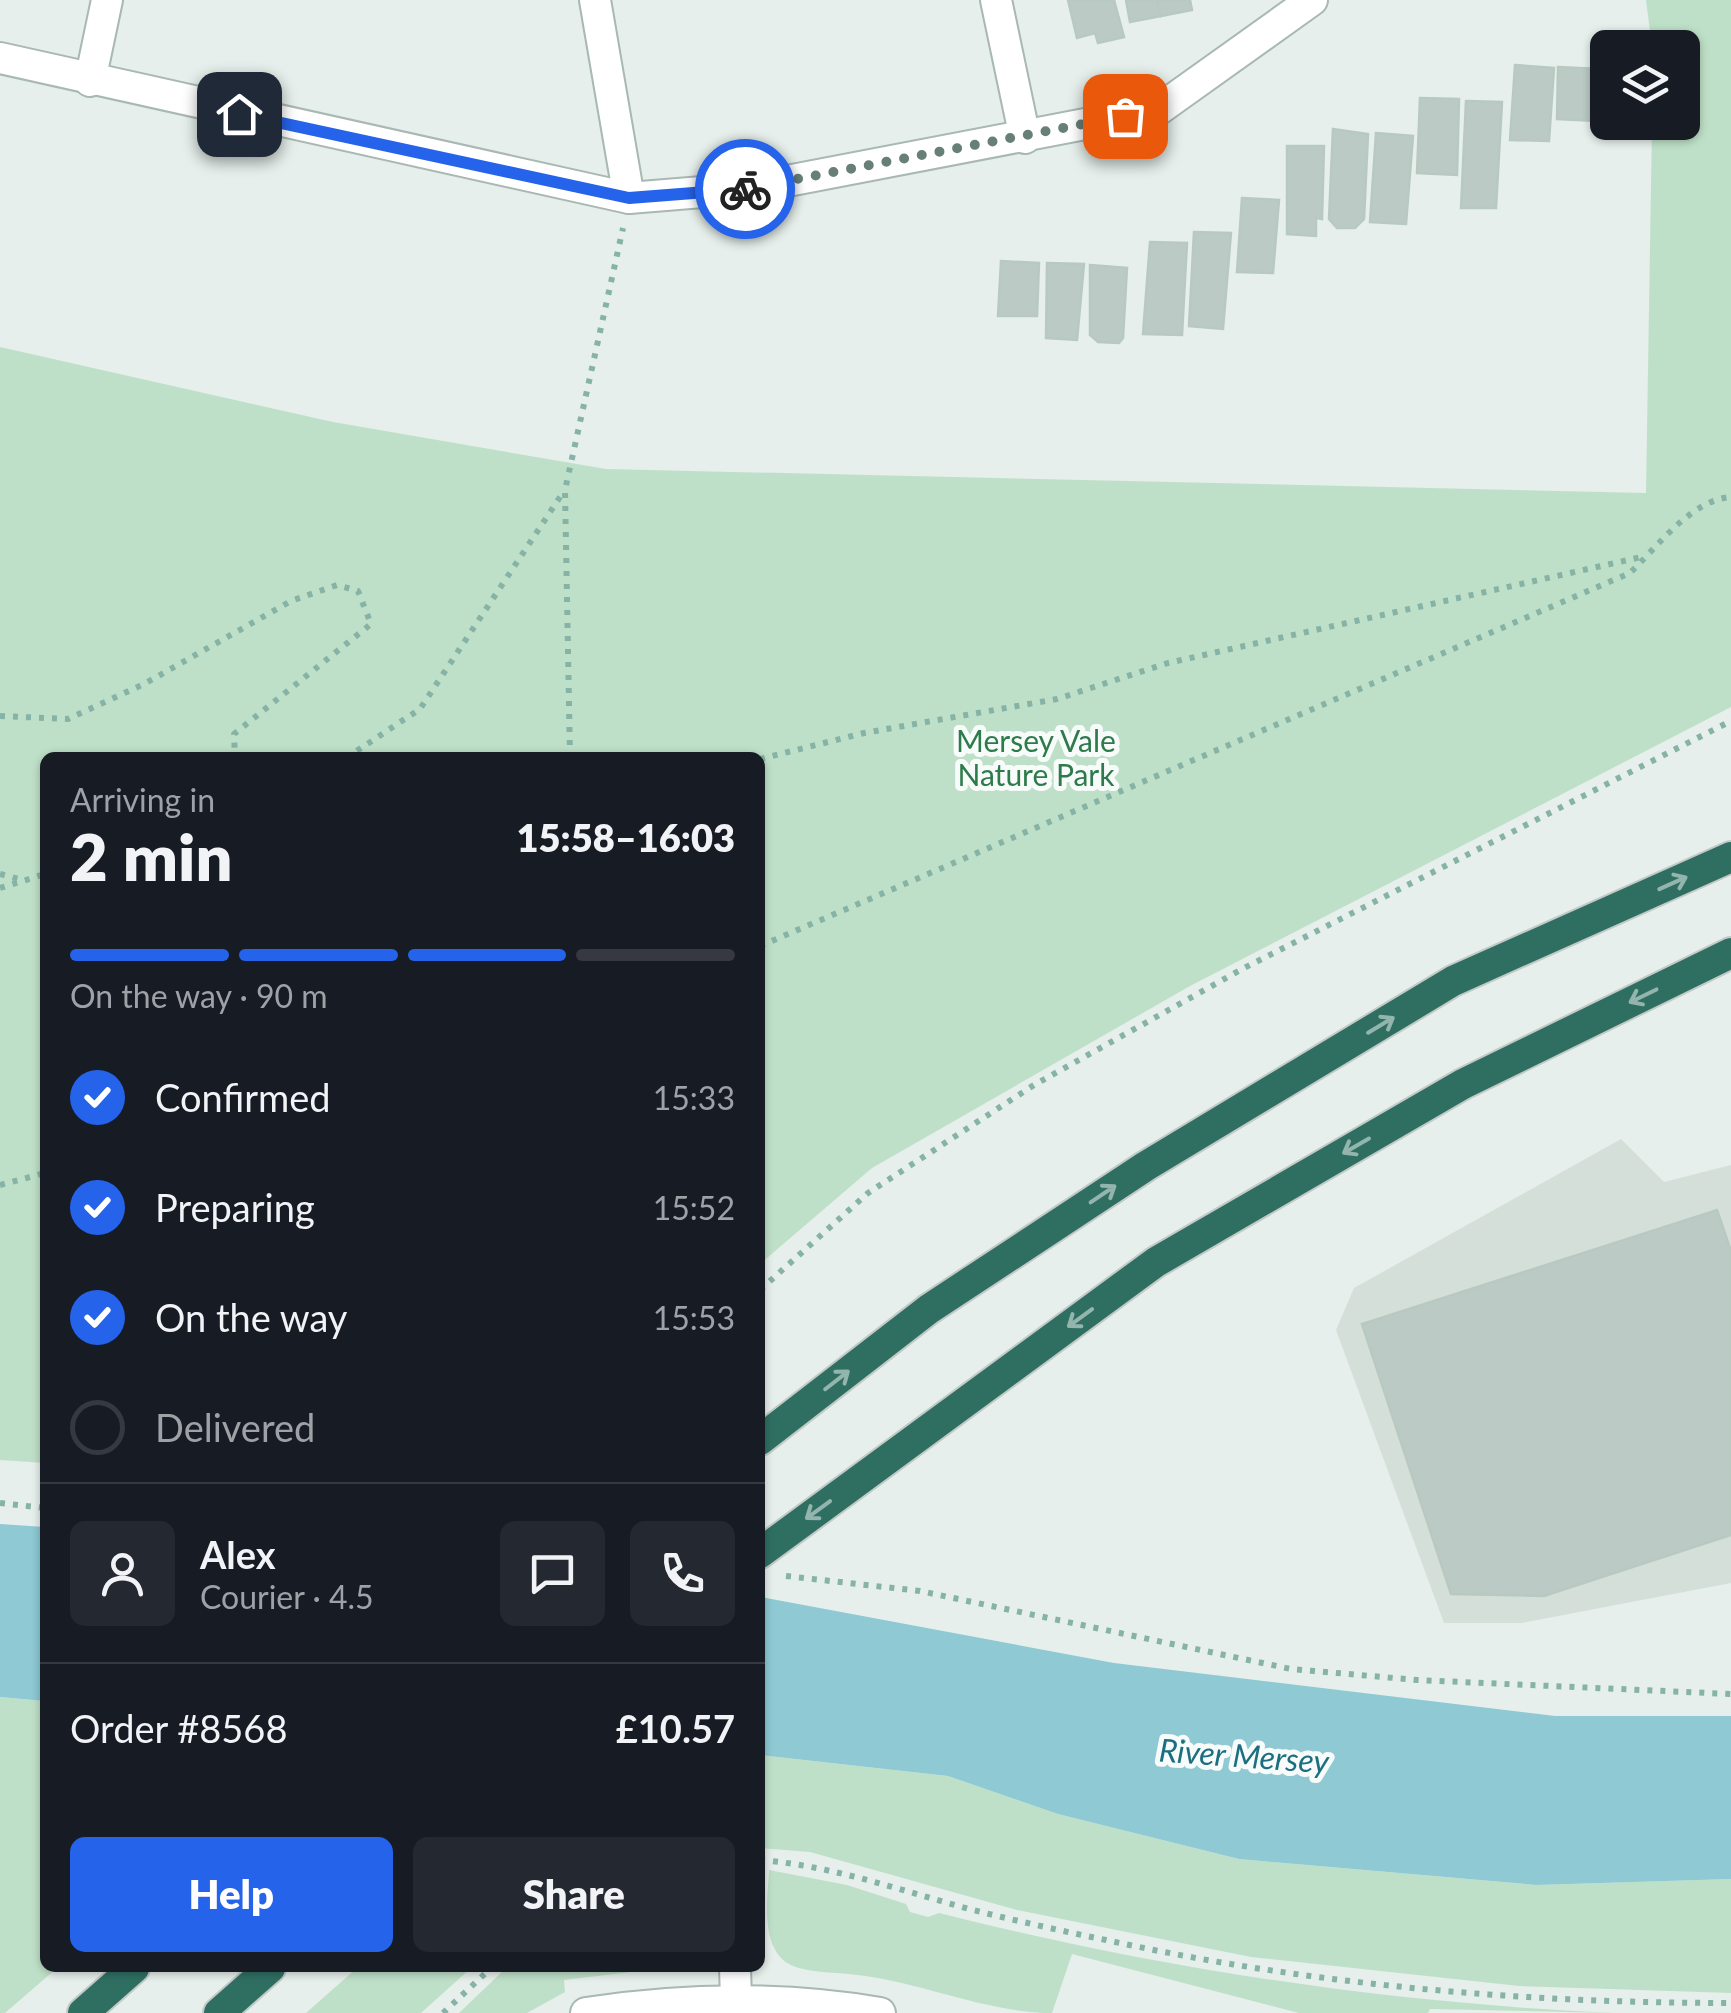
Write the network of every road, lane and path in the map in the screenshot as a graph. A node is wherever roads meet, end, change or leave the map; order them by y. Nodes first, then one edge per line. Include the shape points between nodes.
1 (107, 0) edge
2 (595, 0) edge
3 (996, 0) edge
4 (1312, 0) edge
5 (0, 58) edge
6 (90, 81) junction
7 (1025, 138) junction
8 (629, 198) junction
9 (565, 490) junction
10 (1731, 497) edge
11 (1648, 556) junction
12 (0, 716) edge
13 (1731, 722) edge
14 (235, 752) edge
15 (355, 752) edge
16 (570, 752) edge
17 (765, 759) edge
18 (1731, 857) edge
19 (0, 874) edge
20 (40, 875) edge
21 (24, 880) junction
22 (0, 888) edge
23 (765, 944) edge
24 (1731, 953) edge
25 (40, 1174) edge
26 (0, 1185) edge
27 (765, 1286) edge
28 (765, 1436) edge
29 (0, 1503) edge
30 (40, 1507) edge
31 (769, 1564) edge
32 (1731, 1694) edge
33 (765, 1861) edge
34 (129, 1972) edge
35 (265, 1972) edge
36 (487, 1972) edge
37 (735, 1972) edge
38 (736, 1999) junction
39 (1731, 2003) edge
40 (83, 2013) edge
41 (219, 2013) edge
42 (444, 2013) edge
43 (586, 2013) edge
44 (880, 2013) edge

1 - 6 street
2 - 8 street
3 - 7 street
4 - 7 street via 1158,110
5 - 6 street
6 - 8 street
7 - 8 street via 752,188
8 - 9 path
9 - 15 path via 420,709
9 - 16 path
10 - 11 path via 1714,498
11 - 17 path via 1168,663 1057,698
11 - 23 path via 1630,572
12 - 14 path via 68,719 291,602 337,585 358,591 371,624 234,734
13 - 27 path via 1244,968 1034,1086 868,1193
28 -> 18 highway via 929,1309 1350,1042 1453,981
19 - 21 path
20 - 21 path
21 - 22 path
24 -> 31 highway via 1463,1084 1156,1262
25 - 26 path
29 - 30 path
31 - 32 path via 1291,1669
33 - 39 path via 834,1870 1110,1941 1320,1977 1524,1997
34 - 40 highway
35 - 41 highway
36 - 42 path
37 - 38 street
38 - 43 street
38 - 44 street

